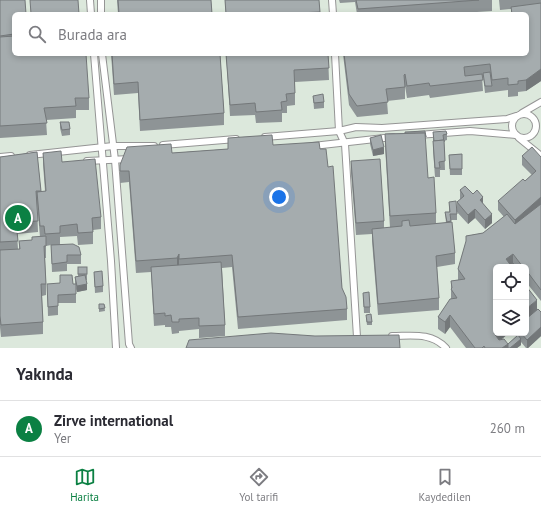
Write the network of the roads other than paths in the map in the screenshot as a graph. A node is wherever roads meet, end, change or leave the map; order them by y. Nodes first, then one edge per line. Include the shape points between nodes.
1 (90, 0) edge
2 (101, 0) edge
3 (332, 0) edge
4 (91, 12) edge
5 (101, 12) edge
6 (333, 12) edge
7 (94, 56) edge
8 (102, 56) edge
9 (334, 56) edge
10 (541, 102) edge
11 (522, 114) junction
12 (516, 116) junction
13 (541, 120) edge
14 (536, 126) junction
15 (339, 131) junction
16 (411, 135) edge
17 (541, 135) edge
18 (404, 136) edge
19 (261, 137) edge
20 (517, 137) junction
21 (245, 139) edge
22 (345, 144) junction
23 (113, 146) junction
24 (306, 146) edge
25 (102, 147) junction
26 (15, 156) edge
27 (22, 156) edge
28 (541, 156) edge
29 (0, 157) edge
30 (139, 158) edge
31 (115, 160) junction
32 (102, 161) junction
33 (80, 162) edge
34 (122, 260) junction
35 (111, 261) junction
36 (387, 336) edge
37 (357, 337) junction
38 (365, 337) edge
39 (350, 338) edge
40 (116, 348) edge
41 (131, 348) edge
42 (446, 348) edge

1 - 4 street
2 - 5 street
3 - 6 street
7 - 25 street
8 - 23 street
9 - 15 street
10 - 11 street
11 - 12 street
11 - 14 street via 531,116
12 - 15 street via 507,119
12 - 20 street via 511,124
13 - 14 street
14 - 17 street
14 - 20 street via 530,137
15 - 19 street
15 - 22 street
16 - 20 street via 470,130
18 - 22 street
20 - 28 street
21 - 23 street via 151,146
22 - 24 street
22 - 37 street
23 - 25 street
23 - 31 street
25 - 27 street
25 - 32 street
26 - 29 street
30 - 31 street
31 - 32 street
31 - 34 street
32 - 33 street
32 - 35 street
34 - 35 street
34 - 41 street
35 - 40 street
36 - 42 street via 424,335 439,340
37 - 38 street
37 - 39 street

